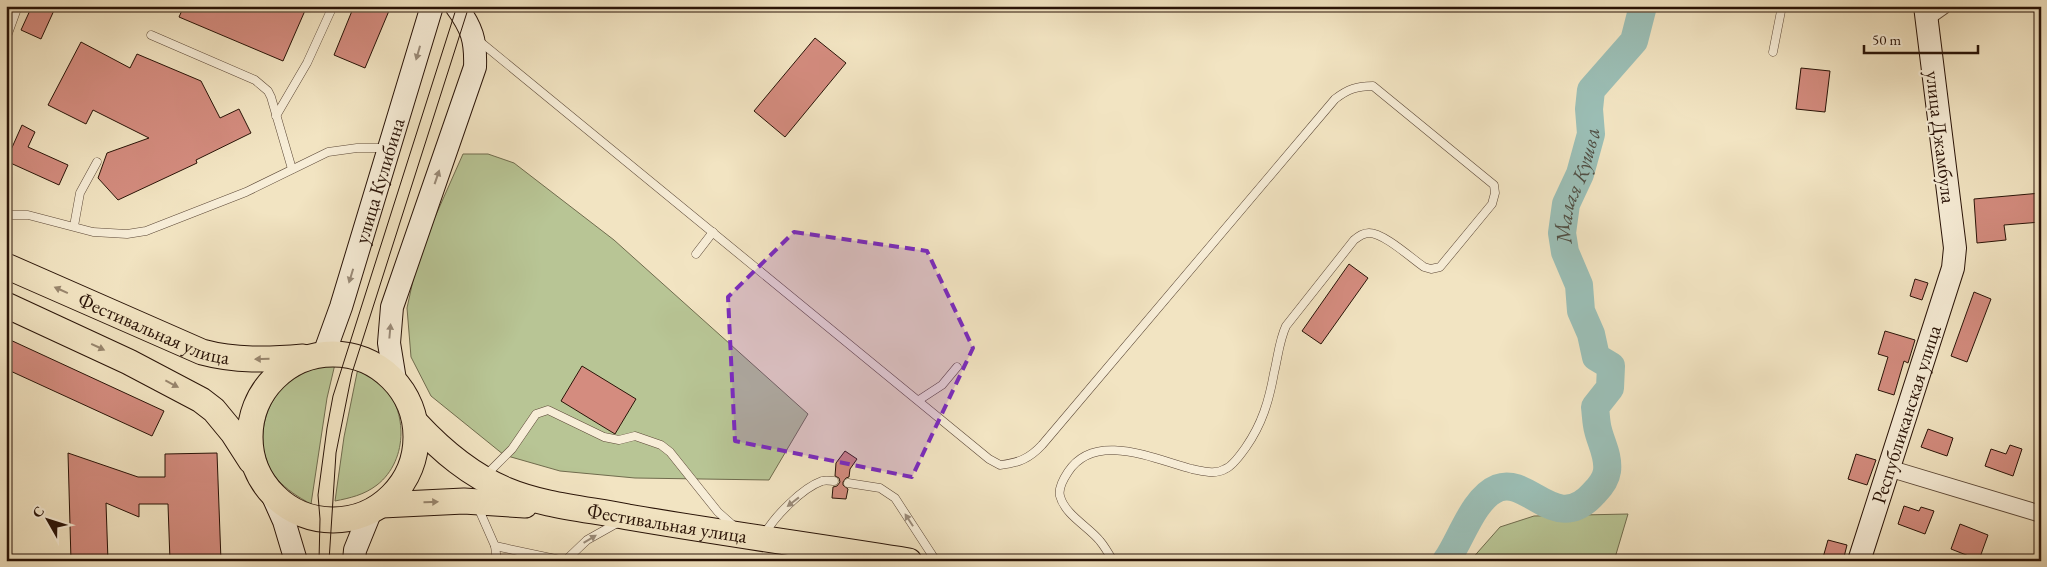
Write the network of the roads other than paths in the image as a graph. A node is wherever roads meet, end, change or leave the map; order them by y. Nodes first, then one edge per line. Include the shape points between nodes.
1 (18, 6) edge
2 (333, 6) edge
3 (432, 6) edge
4 (456, 6) edge
5 (1782, 6) edge
6 (1932, 10) edge
7 (150, 35) dead end
8 (474, 37) junction
9 (6, 39) edge
10 (1773, 52) dead end
11 (276, 116) junction
12 (390, 148) junction
13 (97, 162) dead end
14 (292, 169) junction
15 (6, 215) edge
16 (74, 226) junction
17 (713, 232) junction
18 (696, 254) dead end
19 (6, 266) edge
20 (1953, 268) joint
21 (6, 304) edge
22 (317, 355) junction
23 (957, 367) dead end
24 (394, 380) junction
25 (919, 400) junction
26 (416, 423) junction
27 (1888, 468) junction
28 (257, 470) junction
29 (834, 481) dead end
30 (848, 483) dead end
31 (479, 490) junction
32 (271, 492) junction
33 (376, 509) junction
34 (2041, 514) edge
35 (628, 517) junction
36 (753, 537) junction
37 (495, 546) junction
38 (296, 561) edge
39 (354, 561) edge
40 (496, 561) edge
41 (909, 561) edge
42 (936, 561) edge
43 (1112, 561) edge
44 (1859, 561) edge

1 - 9 lane
2 - 11 lane via 300,77
3 -> 12 street, улица Кулибина
4 - 8 street
5 - 10 lane
6 - 20 street, улица Джамбула via 1955,248
7 - 11 lane via 255,80 268,91
8 - 17 lane
24 -> 8 street via 388,343 392,307 475,67
11 - 14 lane
12 - 14 lane via 328,152
12 -> 22 street, улица Кулибина via 341,307
13 - 16 lane via 80,194
14 - 16 lane via 246,192 146,231 92,232
15 - 16 lane via 28,216
17 - 18 lane
17 - 25 lane
22 -> 19 main road, Фестивальная улица via 244,359 202,352
20 - 27 street, Республиканская улица
21 -> 28 main road, Фестивальная улица via 201,400 233,433
22 - 24 main road via 346,354 366,360
22 - 28 main road via 290,365 273,379 257,403 250,437
23 - 25 lane via 942,385
24 - 26 main road via 410,402
25 - 43 lane via 1000,465 1024,461 1032,456 1335,98 1348,89 1373,86 1494,185 1492,204 1440,267 1424,267 1382,237 1369,233 1354,240 1286,326 1280,337 1263,419 1241,454 1226,469 1210,473 1113,449 1086,456 1072,466 1061,485 1060,496 1066,508 1100,541
26 - 31 main road, Фестивальная улица via 460,465
26 - 33 main road via 417,442 411,468 402,485
27 - 34 street
27 - 44 street, Республиканская улица
28 - 32 main road
29 -> 36 lane via 823,480 783,509
42 -> 30 lane via 895,498 880,488
33 -> 31 main road, Фестивальная улица
31 - 35 main road, Фестивальная улица
31 - 36 lane via 536,414 548,410 604,437 619,440 635,436 660,445 670,452 718,512
31 - 37 lane
32 - 33 main road via 294,511 320,519 349,519
32 - 38 street
33 - 39 street
35 - 36 main road, Фестивальная улица
37 -> 35 lane via 565,561 587,540
36 - 41 main road, Фестивальная улица
37 - 40 lane

